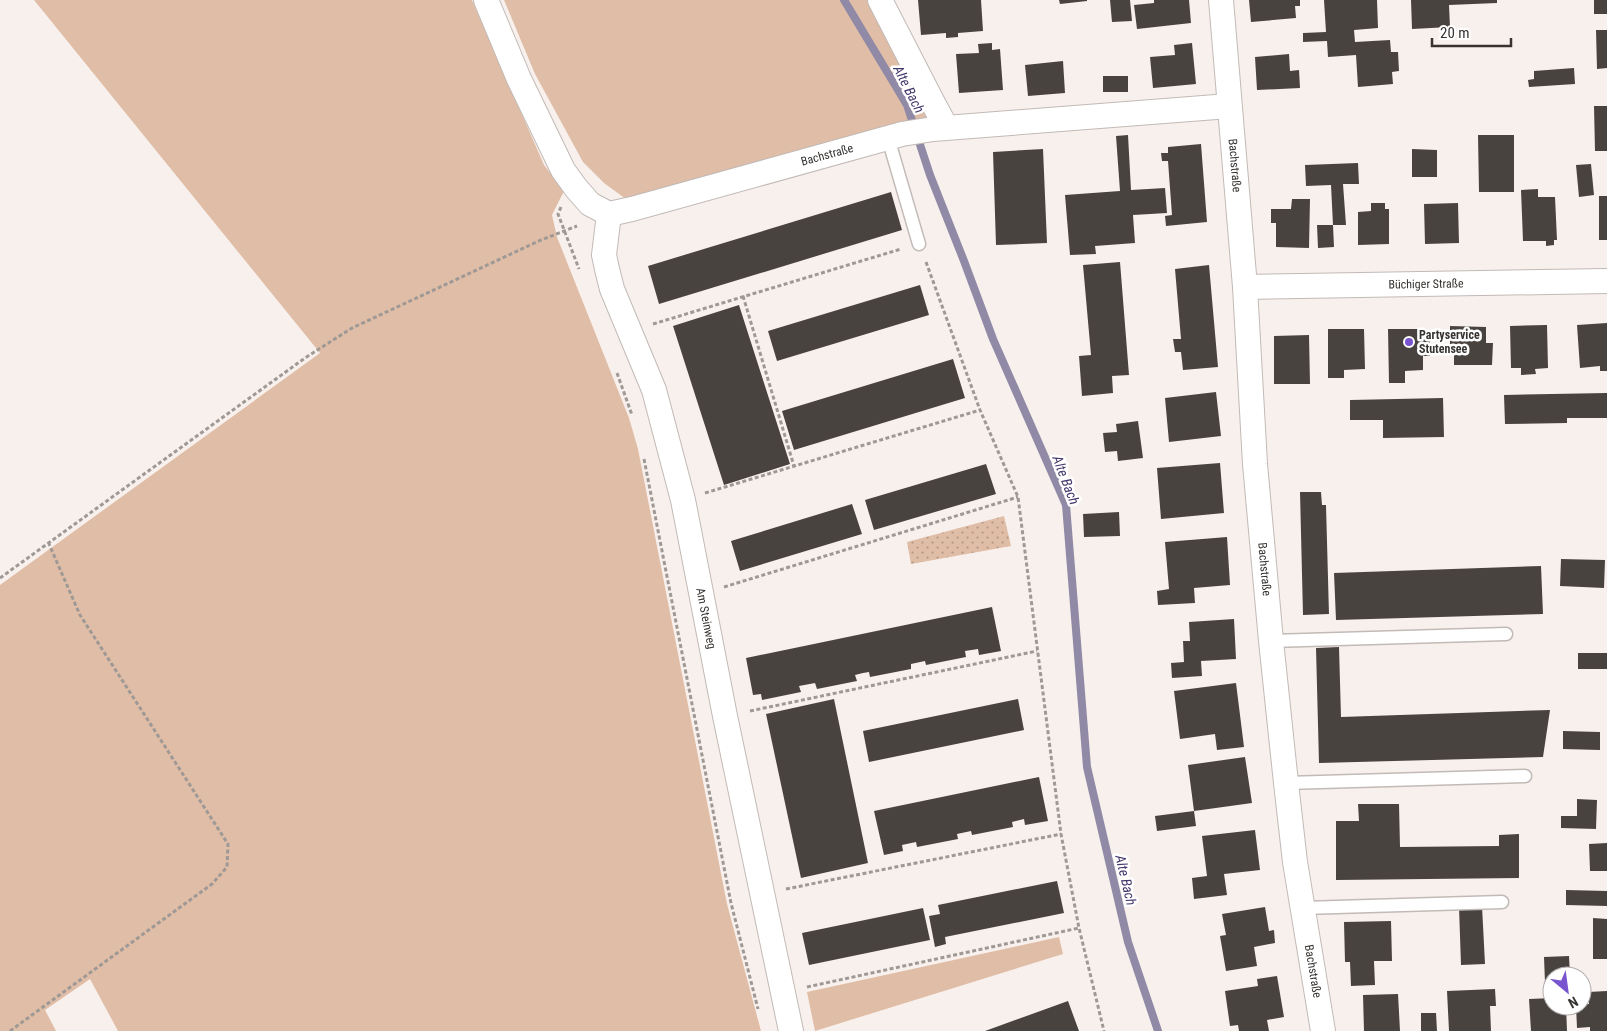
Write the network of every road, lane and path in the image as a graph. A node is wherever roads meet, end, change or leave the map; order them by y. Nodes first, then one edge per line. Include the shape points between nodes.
1 (486, 0) edge
2 (880, 0) edge
3 (1221, 0) edge
4 (1229, 106) junction
5 (940, 128) junction
6 (895, 136) junction
7 (609, 214) junction
8 (919, 244) junction
9 (580, 270) dead end
10 (1607, 281) edge
11 (1245, 287) junction
12 (743, 296) junction
13 (630, 330) junction
14 (616, 371) dead end
15 (980, 410) junction
16 (633, 416) dead end
17 (644, 458) dead end
18 (794, 466) junction
19 (1018, 497) junction
20 (683, 500) junction
21 (49, 544) junction
22 (0, 578) edge
23 (702, 593) junction
24 (1506, 634) dead end
25 (1271, 641) junction
26 (1037, 651) junction
27 (725, 716) junction
28 (1525, 776) dead end
29 (1286, 784) junction
30 (1061, 834) junction
31 (761, 894) junction
32 (1502, 902) dead end
33 (1303, 908) junction
34 (1079, 928) junction
35 (782, 992) junction
36 (759, 1013) dead end
37 (10, 1031) edge
38 (791, 1031) edge
39 (1104, 1031) edge
40 (1323, 1031) edge

1 - 7 street via 519,79 564,170 590,204
2 - 5 street via 933,103
3 - 4 street, Bachstraße
4 - 5 street, Bachstraße
4 - 11 street, Bachstraße
5 - 6 street, Bachstraße
6 - 7 street, Bachstraße
6 - 8 lane
7 - 13 street, Am Steinweg via 604,255 612,289
8 - 12 path
8 - 15 path
9 - 21 path via 565,231 352,328 305,358
10 - 11 street, Büchiger Straße
11 - 25 street, Bachstraße via 1255,464
12 - 13 path
12 - 18 path
13 - 20 street, Am Steinweg via 654,390
14 - 16 path
15 - 18 path
15 - 19 path
17 - 36 path via 732,903
18 - 20 path
19 - 23 path
19 - 26 path
20 - 23 street, Am Steinweg
21 - 22 path
21 - 37 path via 80,615 228,844 227,867 212,884
23 - 27 street, Am Steinweg
24 - 25 lane
25 - 29 street, Bachstraße
26 - 27 path
26 - 30 path
27 - 31 street, Am Steinweg
28 - 29 lane
29 - 33 street, Bachstraße
30 - 31 path
30 - 34 path
31 - 35 street, Am Steinweg
32 - 33 lane
33 - 40 street, Bachstraße
34 - 35 path
34 - 39 path
35 - 38 street, Am Steinweg

